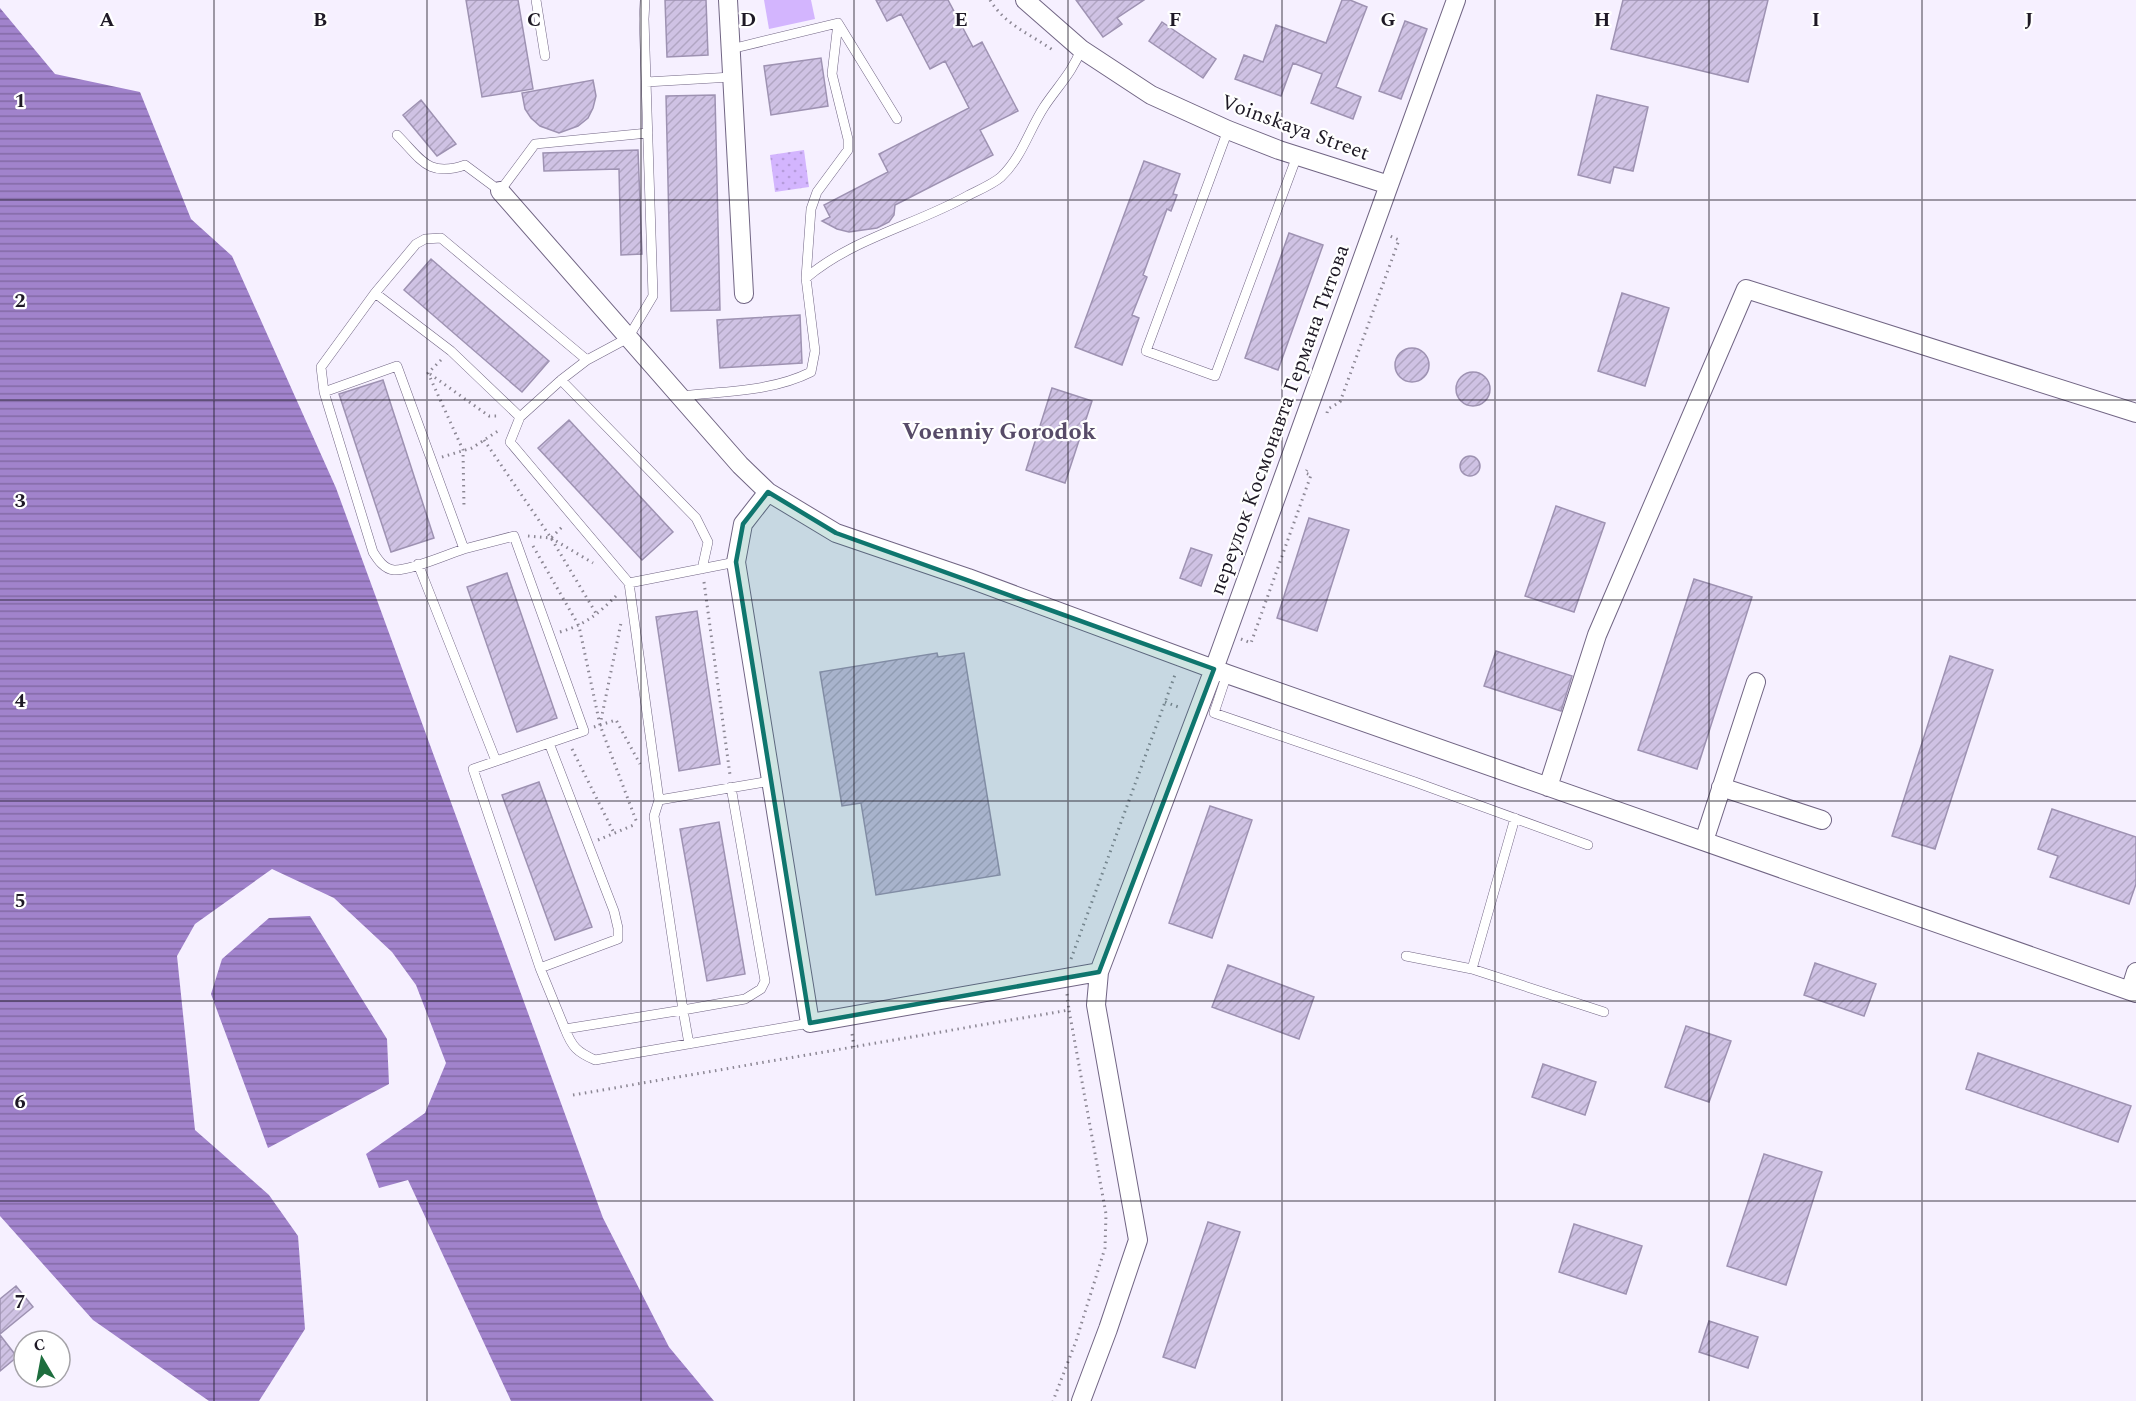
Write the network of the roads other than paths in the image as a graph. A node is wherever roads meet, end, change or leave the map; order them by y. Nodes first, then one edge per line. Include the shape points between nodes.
1 (536, 0) edge
2 (645, 0) edge
3 (728, 0) edge
4 (1025, 0) edge
5 (1456, 0) edge
6 (838, 23) junction
7 (731, 49) junction
8 (1081, 49) junction
9 (545, 56) dead end
10 (732, 77) junction
11 (646, 82) junction
12 (897, 119) dead end
13 (1228, 130) junction
14 (648, 132) junction
15 (397, 135) dead end
16 (1297, 156) junction
17 (1389, 185) junction
18 (500, 191) junction
19 (806, 278) junction
20 (375, 292) junction
21 (744, 294) dead end
22 (628, 338) junction
23 (587, 360) junction
24 (561, 380) junction
25 (324, 392) junction
26 (680, 396) junction
27 (2136, 412) edge
28 (520, 417) junction
29 (768, 492) junction
30 (464, 549) junction
31 (736, 562) junction
32 (418, 564) junction
33 (702, 569) junction
34 (629, 584) junction
35 (1221, 672) junction
36 (1756, 682) dead end
37 (549, 743) junction
38 (496, 761) junction
39 (771, 781) junction
40 (1548, 787) junction
41 (1721, 787) junction
42 (731, 788) junction
43 (659, 800) junction
44 (1515, 818) junction
45 (1822, 820) dead end
46 (1704, 841) junction
47 (1588, 845) dead end
48 (1406, 956) dead end
49 (540, 968) junction
50 (1472, 969) junction
51 (1099, 972) junction
52 (2136, 972) edge
53 (2133, 992) edge
54 (684, 1010) junction
55 (1604, 1012) dead end
56 (810, 1023) junction
57 (565, 1029) junction
58 (690, 1044) junction
59 (1081, 1401) edge

1 - 9 lane
2 - 11 lane
3 - 7 street
4 - 8 street, Voinskaya Street
5 - 17 street, Voinskaya Street
6 - 7 lane
6 - 12 lane
6 - 19 lane via 832,74 848,150 817,192 811,209
7 - 10 street
8 - 13 street, Voinskaya Street via 1151,95
8 - 19 lane via 1075,66 1043,108 1023,149 1000,177 957,202 849,249
10 - 11 lane
10 - 21 street
11 - 14 lane
13 - 16 street, Voinskaya Street
13 - 16 lane via 1146,351 1215,376
14 - 18 lane via 535,144
14 - 22 lane via 653,296
15 - 18 lane via 428,167 448,170 465,165
16 - 17 street, Voinskaya Street
17 - 35 street, переулок Космонавта Германа Титова
18 - 22 street
19 - 26 lane via 815,351 811,372 793,381 761,388
20 - 23 lane via 416,244 441,238
20 - 25 lane via 321,367
20 - 28 lane via 451,351
22 - 23 lane
22 - 26 street
23 - 24 lane
24 - 28 lane
24 - 33 lane via 696,518 708,542
25 - 30 lane via 397,366
25 - 32 lane via 373,552 384,566 393,570
26 - 29 street
27 - 40 street via 1746,289 1597,635
28 - 34 lane via 510,442
29 - 31 street via 743,524
29 - 35 street via 836,533
30 - 32 lane
30 - 37 lane via 514,536 584,731
31 - 33 lane
31 - 39 street
32 - 38 lane
33 - 34 lane
34 - 43 lane
35 - 40 street
35 - 44 lane via 1214,713
35 - 51 street, переулок Космонавта Германа Титова
36 - 41 street
37 - 38 lane
37 - 49 lane via 614,911 618,939
38 - 49 lane via 473,769
39 - 42 lane
39 - 56 street
40 - 46 street
41 - 45 street
41 - 46 street
42 - 43 lane
42 - 54 lane via 765,981 761,989 745,999
43 - 54 lane via 654,816
44 - 47 lane
44 - 50 lane
46 - 53 street
48 - 50 lane
49 - 57 lane
50 - 55 lane
51 - 56 street
51 - 59 street, переулок Космонавта Германа Титова via 1096,1005 1138,1240
52 - 53 street
54 - 57 lane
54 - 58 lane
56 - 58 lane
57 - 58 lane via 571,1044 595,1060

